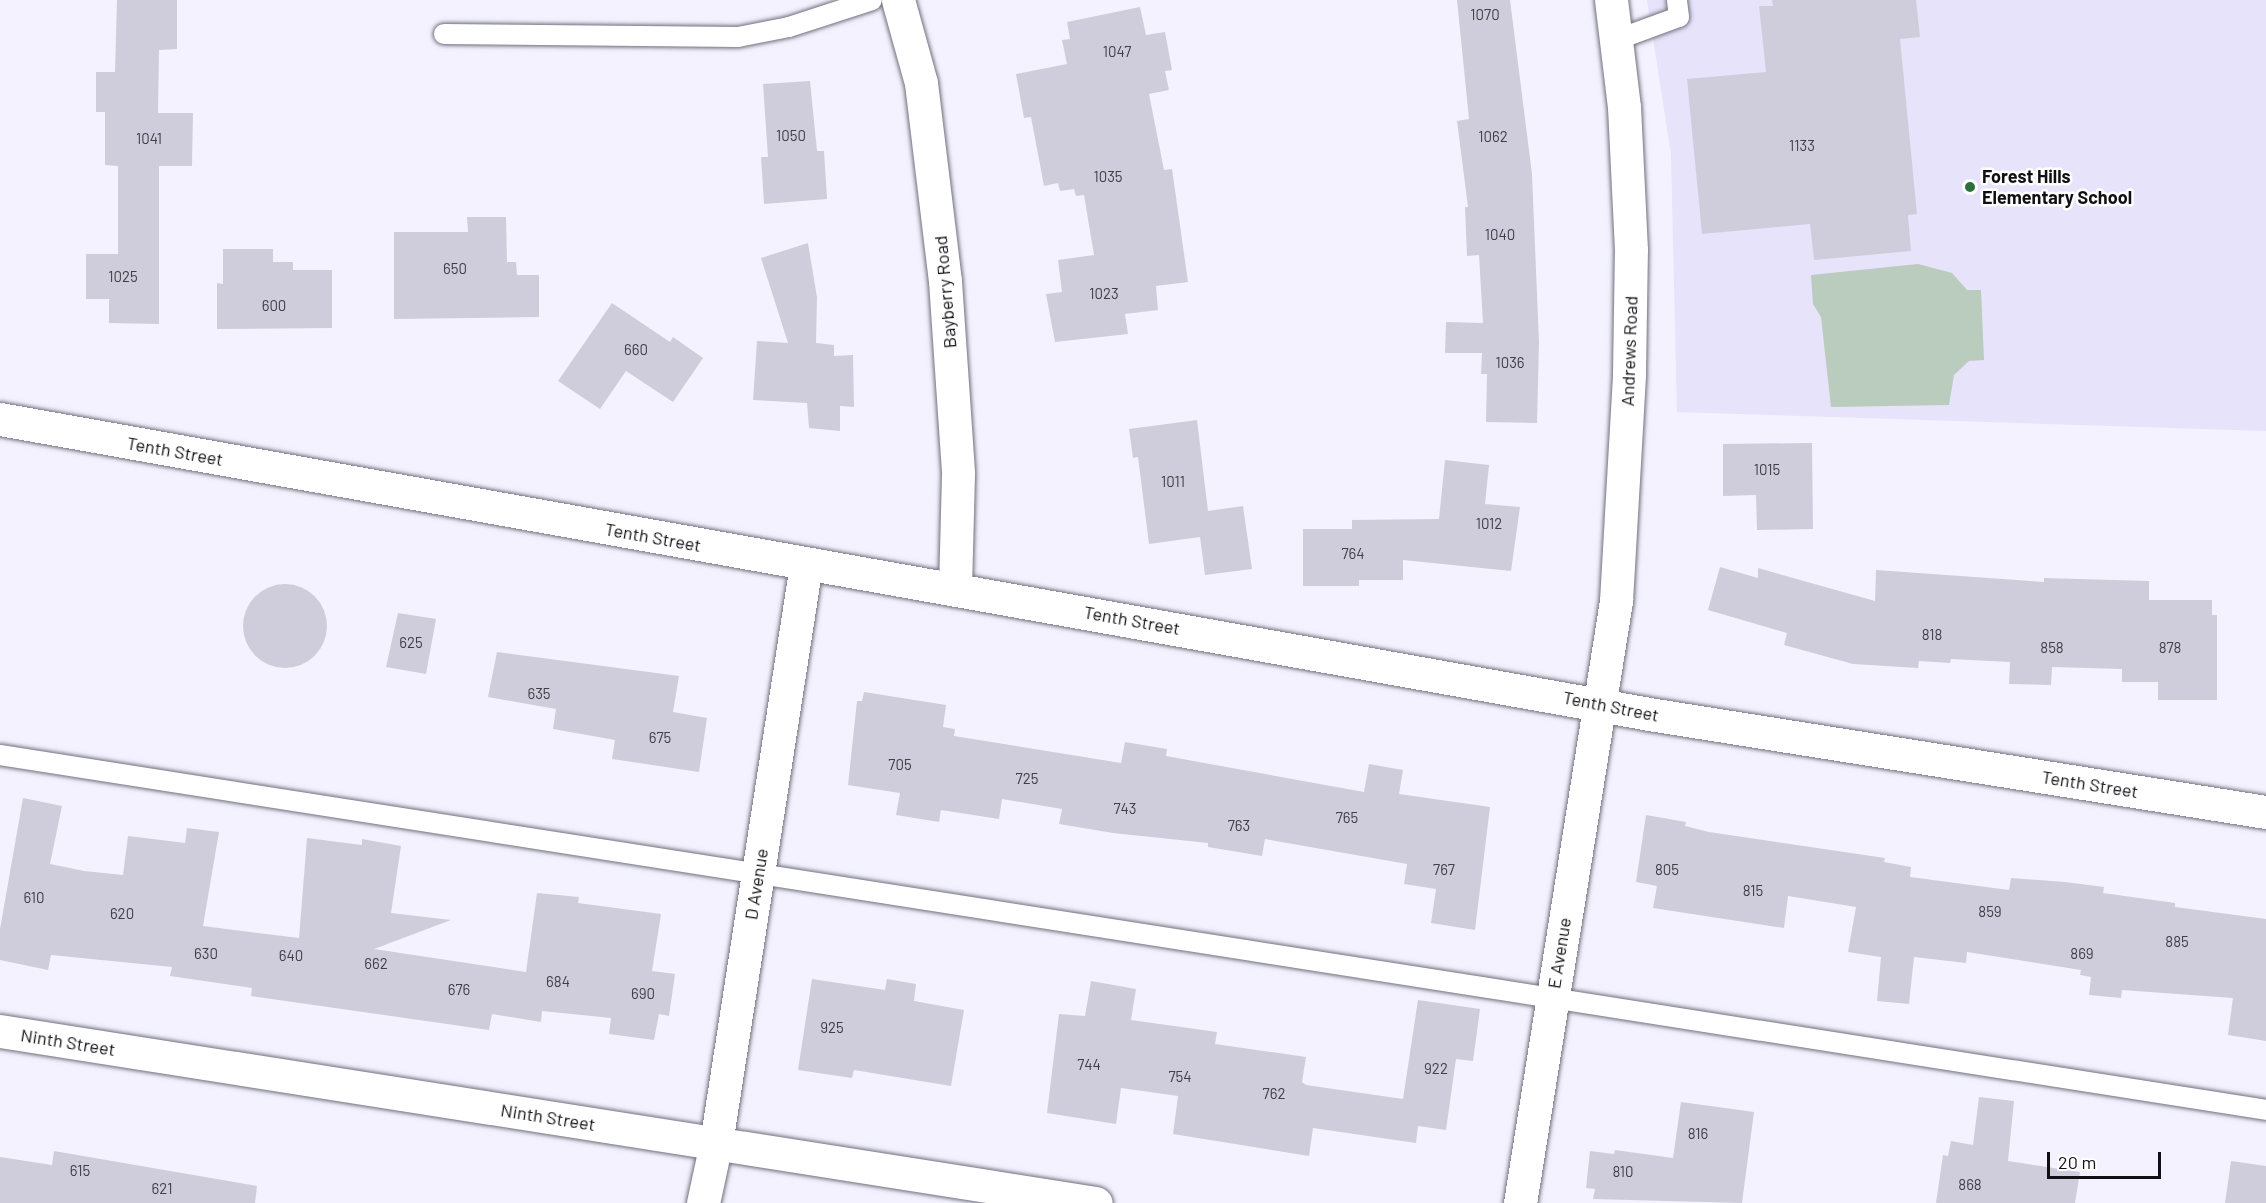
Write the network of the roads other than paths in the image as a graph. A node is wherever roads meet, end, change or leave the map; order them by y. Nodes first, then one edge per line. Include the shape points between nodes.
1 (872, 0) edge
2 (898, 0) edge
3 (1611, 0) edge
4 (1677, 0) edge
5 (444, 34) dead end
6 (1616, 40) junction
7 (0, 419) edge
8 (806, 564) junction
9 (955, 589) junction
10 (1598, 702) junction
11 (0, 755) edge
12 (2266, 812) edge
13 (758, 874) junction
14 (1552, 999) junction
15 (0, 1031) edge
16 (2266, 1110) edge
17 (716, 1143) junction
18 (703, 1203) edge
19 (1096, 1203) edge
20 (1520, 1203) edge

1 - 5 lane via 789,27 738,37
2 - 9 street, Bayberry Road via 921,83 944,269 958,474
3 - 6 street, Andrews Road
4 - 6 lane via 1679,17
6 - 10 street, Andrews Road via 1624,107 1631,250 1629,373 1616,601
7 - 8 street, Tenth Street
8 - 9 street, Tenth Street
8 - 13 street, D Avenue
9 - 10 street, Tenth Street
10 - 12 street, Tenth Street via 1649,714
10 - 14 street, E Avenue
11 - 13 lane
13 - 14 lane
13 - 17 street, D Avenue
14 - 16 lane
14 - 20 street, E Avenue
15 - 17 street, Ninth Street
17 - 18 street, D Avenue
17 - 19 street, Ninth Street

